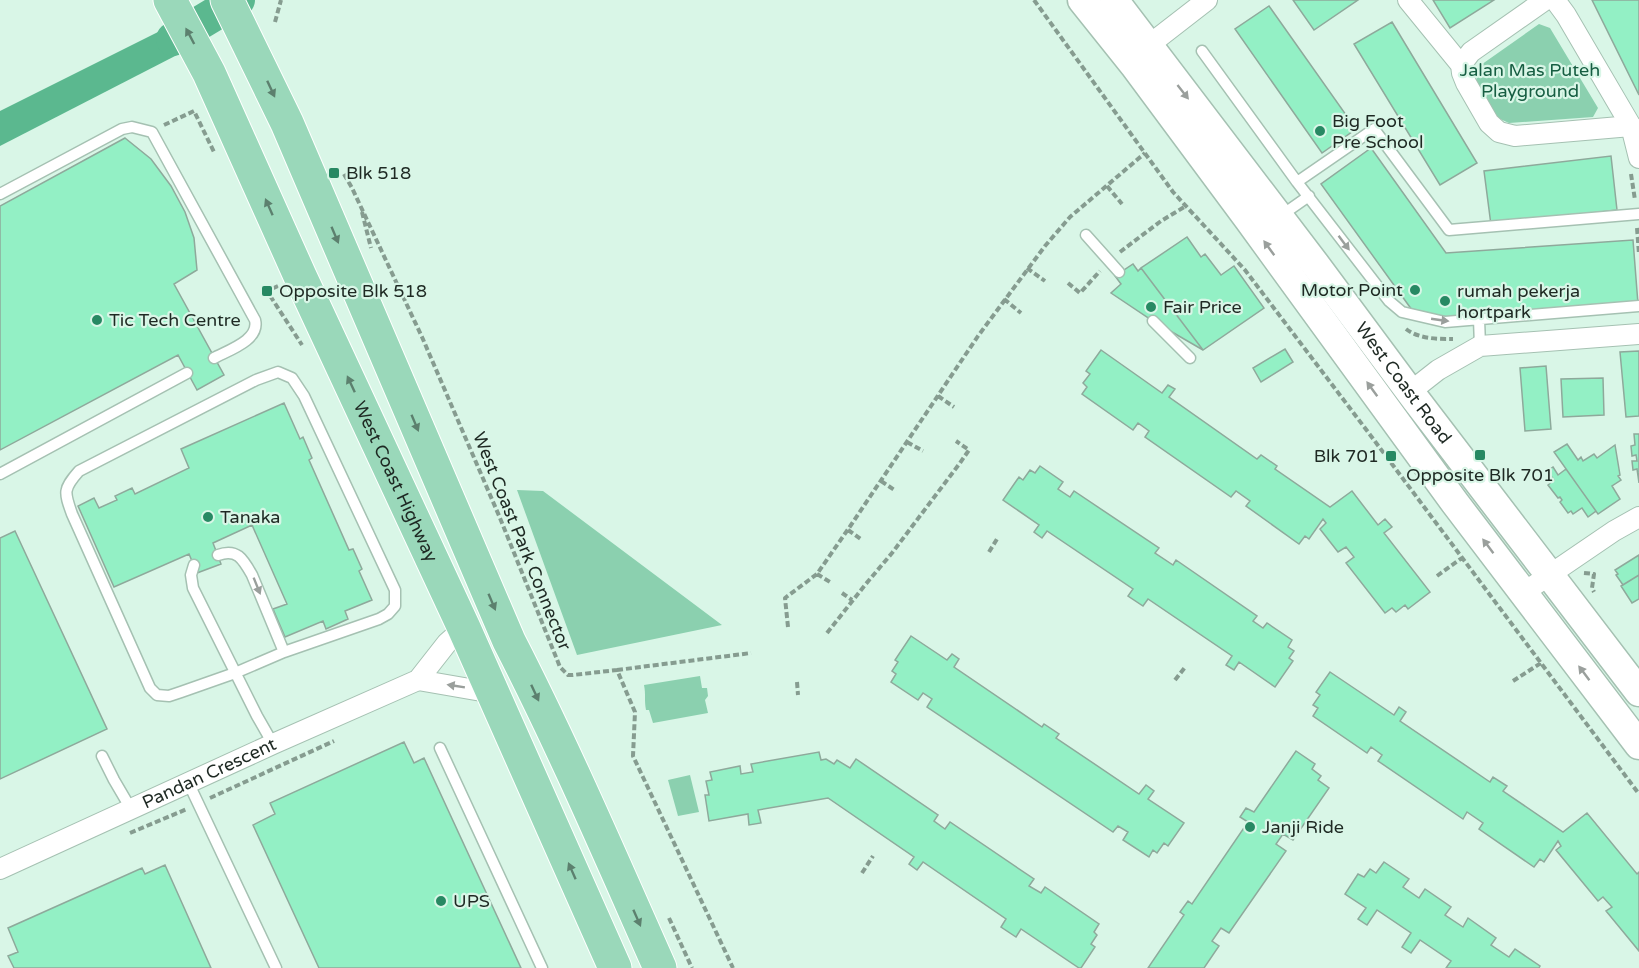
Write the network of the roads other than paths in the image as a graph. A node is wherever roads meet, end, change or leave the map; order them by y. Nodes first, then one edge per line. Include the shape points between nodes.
1 (170, 0) edge
2 (227, 0) edge
3 (1082, 0) edge
4 (1114, 0) edge
5 (1207, 0) edge
6 (1408, 0) edge
7 (1545, 0) edge
8 (1555, 0) edge
9 (1202, 51) dead end
10 (1141, 55) junction
11 (1461, 65) junction
12 (1630, 126) junction
13 (1639, 158) edge
14 (1298, 182) junction
15 (0, 194) edge
16 (1309, 196) junction
17 (1639, 214) edge
18 (1279, 217) junction
19 (1086, 236) dead end
20 (1119, 272) dead end
21 (1324, 276) junction
22 (1303, 295) junction
23 (1639, 306) edge
24 (1479, 319) junction
25 (1153, 321) dead end
26 (1639, 334) edge
27 (1480, 346) junction
28 (214, 358) dead end
29 (1190, 358) dead end
30 (187, 373) dead end
31 (1410, 392) junction
32 (0, 474) edge
33 (1639, 517) edge
34 (218, 555) dead end
35 (194, 565) dead end
36 (1550, 575) junction
37 (1523, 593) junction
38 (464, 628) junction
39 (284, 652) junction
40 (235, 673) junction
41 (418, 680) junction
42 (1639, 692) edge
43 (493, 693) junction
44 (273, 744) junction
45 (1639, 745) edge
46 (440, 748) dead end
47 (102, 756) dead end
48 (188, 782) junction
49 (131, 809) junction
50 (0, 869) edge
51 (276, 968) edge
52 (542, 968) edge
53 (615, 968) edge
54 (660, 968) edge

38 -> 1 highway, West Coast Highway via 209,73
2 -> 54 highway via 310,176 509,641
3 - 10 main road, West Coast Road
4 - 10 main road, West Coast Road
5 - 10 street
6 - 11 street
7 - 11 street via 1471,52
8 - 12 street
9 - 14 lane
10 -> 18 main road, West Coast Road
22 -> 10 main road, West Coast Road
11 - 12 street via 1466,83 1489,123 1499,132 1515,136
12 - 13 street
14 - 16 lane
14 - 17 lane via 1374,129 1449,230
15 - 28 lane via 122,129 152,132 257,326 249,339
16 - 18 lane
16 -> 24 lane via 1389,301 1402,312 1445,322
18 - 21 main road, West Coast Road
19 - 20 lane
21 - 22 main road via 1317,289
21 - 31 main road, West Coast Road
37 -> 22 main road, West Coast Road
23 - 24 lane
24 - 27 lane
25 - 29 lane
26 - 27 street
27 - 31 street via 1438,370
30 - 32 lane
31 - 36 main road, West Coast Road
33 - 36 street
34 -> 39 lane via 232,553 246,564
35 - 40 lane via 193,588
36 - 37 street
36 - 42 main road, West Coast Road
45 -> 37 main road, West Coast Road
38 - 41 street, Pandan Crescent
38 - 43 highway, West Coast Highway
39 - 40 lane
39 - 40 lane via 379,619 395,606 396,598 304,396 292,378 278,372 79,471 68,483 65,496 150,688 157,695 169,696
40 - 44 lane
43 -> 41 street
41 - 44 street, Pandan Crescent
53 -> 43 highway, West Coast Highway
44 - 48 street, Pandan Crescent
46 - 52 lane
47 - 49 lane
48 - 49 street, Pandan Crescent
48 - 51 lane
49 - 50 street, Pandan Crescent

